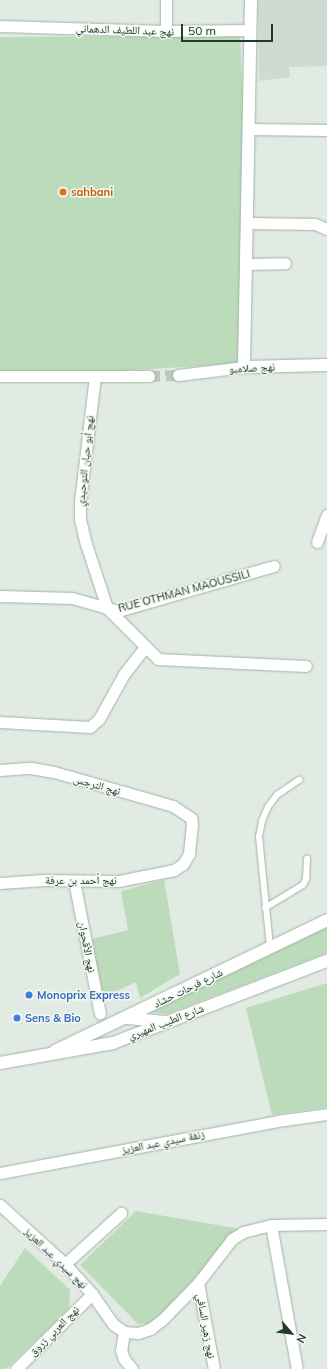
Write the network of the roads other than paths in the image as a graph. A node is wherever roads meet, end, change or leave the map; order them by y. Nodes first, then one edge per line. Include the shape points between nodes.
1 (166, 0) edge
2 (251, 0) edge
3 (0, 26) edge
4 (249, 30) junction
5 (166, 31) junction
6 (248, 129) junction
7 (327, 130) edge
8 (248, 223) junction
9 (327, 229) edge
10 (285, 263) dead end
11 (246, 264) junction
12 (327, 365) edge
13 (244, 367) junction
14 (178, 375) tunnel mouth
15 (0, 376) edge
16 (95, 376) junction
17 (149, 376) tunnel mouth
18 (327, 515) edge
19 (317, 542) dead end
20 (274, 566) dead end
21 (0, 596) edge
22 (107, 608) junction
23 (145, 647) junction
24 (306, 666) dead end
25 (0, 722) edge
26 (0, 770) edge
27 (299, 780) dead end
28 (191, 818) joint
29 (308, 859) dead end
30 (74, 882) junction
31 (0, 883) edge
32 (265, 908) junction
33 (327, 920) edge
34 (270, 947) junction
35 (327, 961) edge
36 (100, 1013) dead end
37 (128, 1018) junction
38 (168, 1022) junction
39 (48, 1054) junction
40 (0, 1063) edge
41 (327, 1114) edge
42 (0, 1173) edge
43 (0, 1204) edge
44 (121, 1213) dead end
45 (327, 1224) edge
46 (271, 1226) junction
47 (65, 1264) junction
48 (198, 1283) junction
49 (92, 1294) junction
50 (124, 1332) junction
51 (29, 1365) edge
52 (16, 1369) edge
53 (132, 1369) edge
54 (214, 1369) edge
55 (297, 1369) edge

1 - 5 street
2 - 4 street
3 - 5 street, نهج عبد اللطيف الدهماني
4 - 5 street, نهج عبد اللطيف الدهماني
4 - 6 street
6 - 7 street
6 - 8 street
8 - 9 street via 315,224
8 - 11 street
10 - 11 street
11 - 13 street
12 - 13 street, نهج صلامبو
13 - 14 street, نهج صلامبو
15 - 16 street
16 - 17 street
16 - 22 street, نهج أبو حيان التوحيدي via 80,519
18 - 19 street
20 - 22 street, RUE OTHMAN MAOUSSILI via 118,611
21 - 22 street, RUE OTHMAN MAOUSSILI via 72,598
22 - 23 street, نهج أبو حيان التوحيدي
23 - 24 street, نهج أبو حيان التوحيدي via 162,660
23 - 25 street via 124,674 99,719 90,727
26 - 28 street, نهج النرجس via 31,768 54,772 173,806
27 - 32 lane via 277,795 262,821 259,852
28 - 30 street, نهج أحمد بن عرفة via 189,854 183,864 174,870 119,881
29 - 32 lane via 303,885
30 - 31 street, نهج أحمد بن عرفة via 44,880
30 - 36 street, نهج الأقحوان
32 - 34 lane
33 - 34 street, شارع فرحات حشاد
34 - 37 street, شارع فرحات حشاد
35 - 38 street, شارع الطيب المهيري
37 - 38 street
37 - 39 street, شارع فرحات حشاد
38 - 39 street, شارع الطيب المهيري via 113,1043
39 - 40 street, شارع الطيب المهيري
41 - 42 street, زنقة سيدي عبد العزيز
43 - 47 street, نهج سيدي عبد العزيز
44 - 47 street
45 - 46 street, نهج زهير السافي
46 - 48 street, نهج زهير السافي via 243,1232 232,1239
46 - 55 street
47 - 49 street, نهج سيدي عبد العزيز
48 - 50 street, نهج زهير السافي via 150,1329 138,1333
48 - 54 street, نهج زهير السافي
49 - 50 street, نهج سيدي عبد العزيز via 113,1324
49 - 51 street, نهج العربي زروق
50 - 53 street via 121,1350
51 - 52 street, نهج العربي زروق

